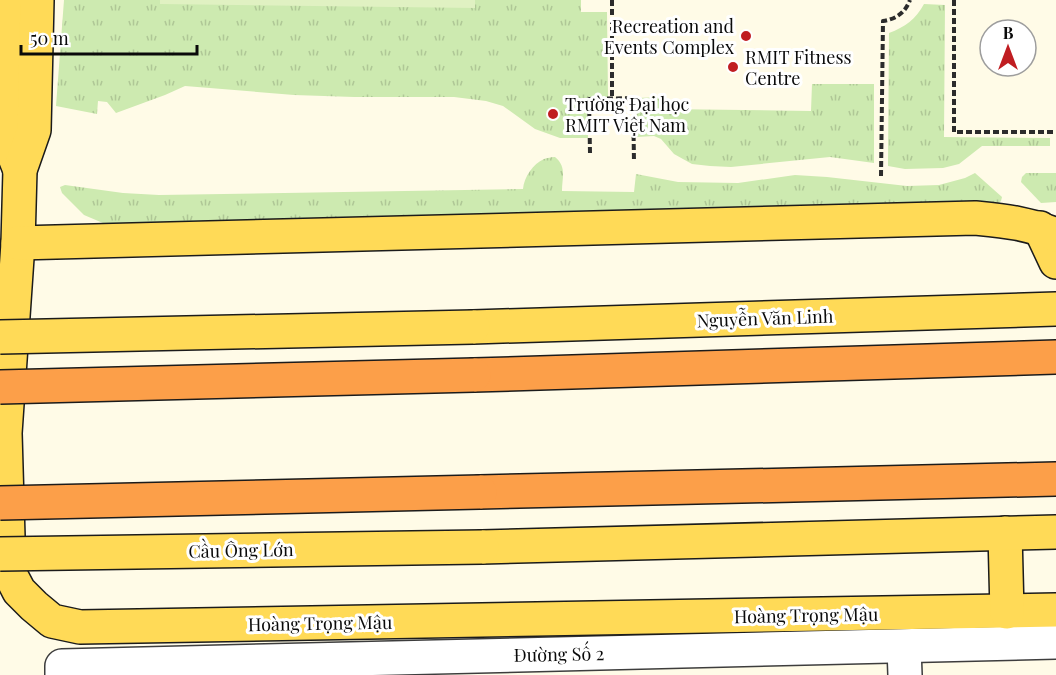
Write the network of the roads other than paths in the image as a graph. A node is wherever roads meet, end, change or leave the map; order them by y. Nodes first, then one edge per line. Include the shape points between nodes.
1 (9, 0) edge
2 (36, 0) edge
3 (20, 170) junction
4 (1048, 232) edge
5 (18, 243) junction
6 (1056, 262) edge
7 (1056, 309) edge
8 (0, 337) edge
9 (1056, 357) edge
10 (0, 387) edge
11 (1056, 479) edge
12 (0, 503) edge
13 (1056, 532) edge
14 (1005, 533) junction
15 (0, 554) edge
16 (1056, 610) edge
17 (1007, 612) junction
18 (1056, 642) edge
19 (904, 661) edge
20 (228, 668) edge
21 (62, 671) edge

1 - 3 main road, Hoàng Trọng Mậu via 4,130
2 - 3 main road, Hoàng Trọng Mậu via 34,130
3 - 5 main road, Hoàng Trọng Mậu
4 - 5 main road via 1014,222 975,218
4 - 6 main road
5 - 17 main road, Hoàng Trọng Mậu via 5,433 9,572 19,591 52,621 100,627
7 - 8 main road, Nguyễn Văn Linh, bridge
9 - 10 highway, bridge
11 - 12 highway, bridge
13 - 14 main road
14 - 15 main road, Cầu Ông Lớn, bridge via 482,547
14 - 17 main road
16 - 17 main road, Hoàng Trọng Mậu
18 - 19 street, Đường Số 2
19 - 20 street, Đường Số 2
20 - 21 street, Đường Số 2

